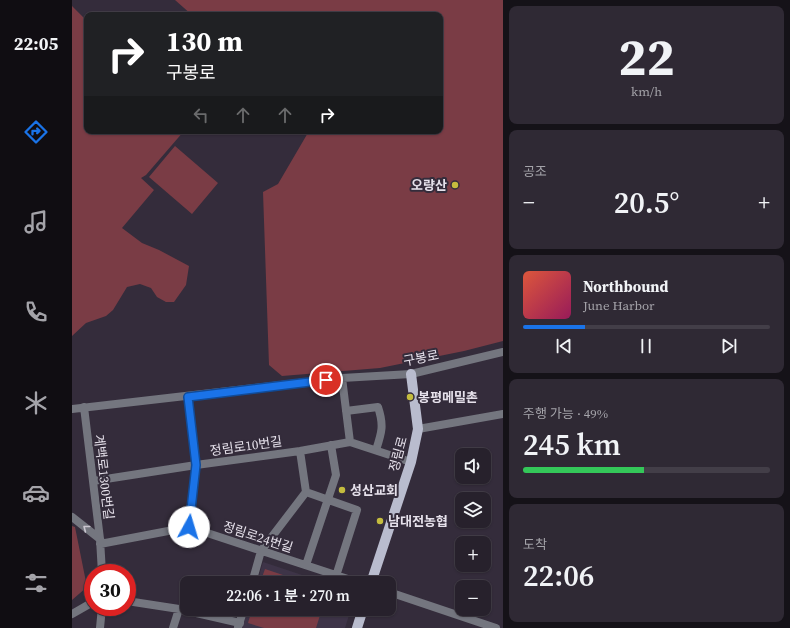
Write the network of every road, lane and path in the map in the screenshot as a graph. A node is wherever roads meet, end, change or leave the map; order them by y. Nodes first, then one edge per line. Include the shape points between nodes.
1 (503, 352) edge
2 (411, 374) junction
3 (342, 378) junction
4 (188, 397) junction
5 (84, 407) junction
6 (72, 409) edge
7 (346, 411) junction
8 (503, 414) edge
9 (418, 429) junction
10 (350, 442) junction
11 (331, 445) junction
12 (376, 450) junction
13 (300, 451) junction
14 (411, 462) junction
15 (196, 465) junction
16 (93, 481) junction
17 (306, 492) junction
18 (328, 499) junction
19 (72, 517) edge
20 (189, 527) junction
21 (100, 542) junction
22 (261, 551) junction
23 (101, 564) edge
24 (306, 565) junction
25 (254, 576) edge
26 (336, 576) joint
27 (373, 576) edge
28 (396, 594) edge
29 (136, 602) edge
30 (84, 607) edge
31 (179, 609) junction
32 (72, 614) edge
33 (101, 616) edge
34 (361, 616) edge
35 (239, 625) edge
36 (100, 628) edge
37 (173, 628) edge
38 (357, 628) edge
39 (496, 628) edge

1 - 2 street, 구봉로
2 - 3 street, 구봉로
2 - 9 main road, 정림로
3 - 4 street, 구봉로
3 - 7 street
4 - 5 street, 구봉로
4 - 15 street
5 - 6 street, 구봉로
5 - 16 street, 계백로1300번길
7 - 10 street
7 - 12 street via 378,407 382,421
8 - 9 street
9 - 14 main road, 정림로
10 - 11 street, 정림로10번길
10 - 12 street, 정림로10번길
11 - 13 street, 정림로10번길
11 - 18 street via 336,475
12 - 14 street, 정림로10번길
13 - 15 street, 정림로10번길
13 - 17 street
14 - 27 main road, 정림로
15 - 16 street, 정림로10번길
15 - 20 street
16 - 21 street, 계백로1300번길
17 - 18 street
17 - 22 street
18 - 24 street
18 - 26 street via 357,510
21 -> 19 street
20 - 21 street, 정림로24번길
20 - 22 street, 정림로24번길
21 - 23 street, 계백로1300번길
22 - 24 street, 정림로24번길
22 - 25 street
24 - 26 street, 정림로24번길
28 - 39 street
29 - 31 street
30 - 32 street
31 - 35 street
31 - 37 street
33 - 36 street
34 - 38 main road

